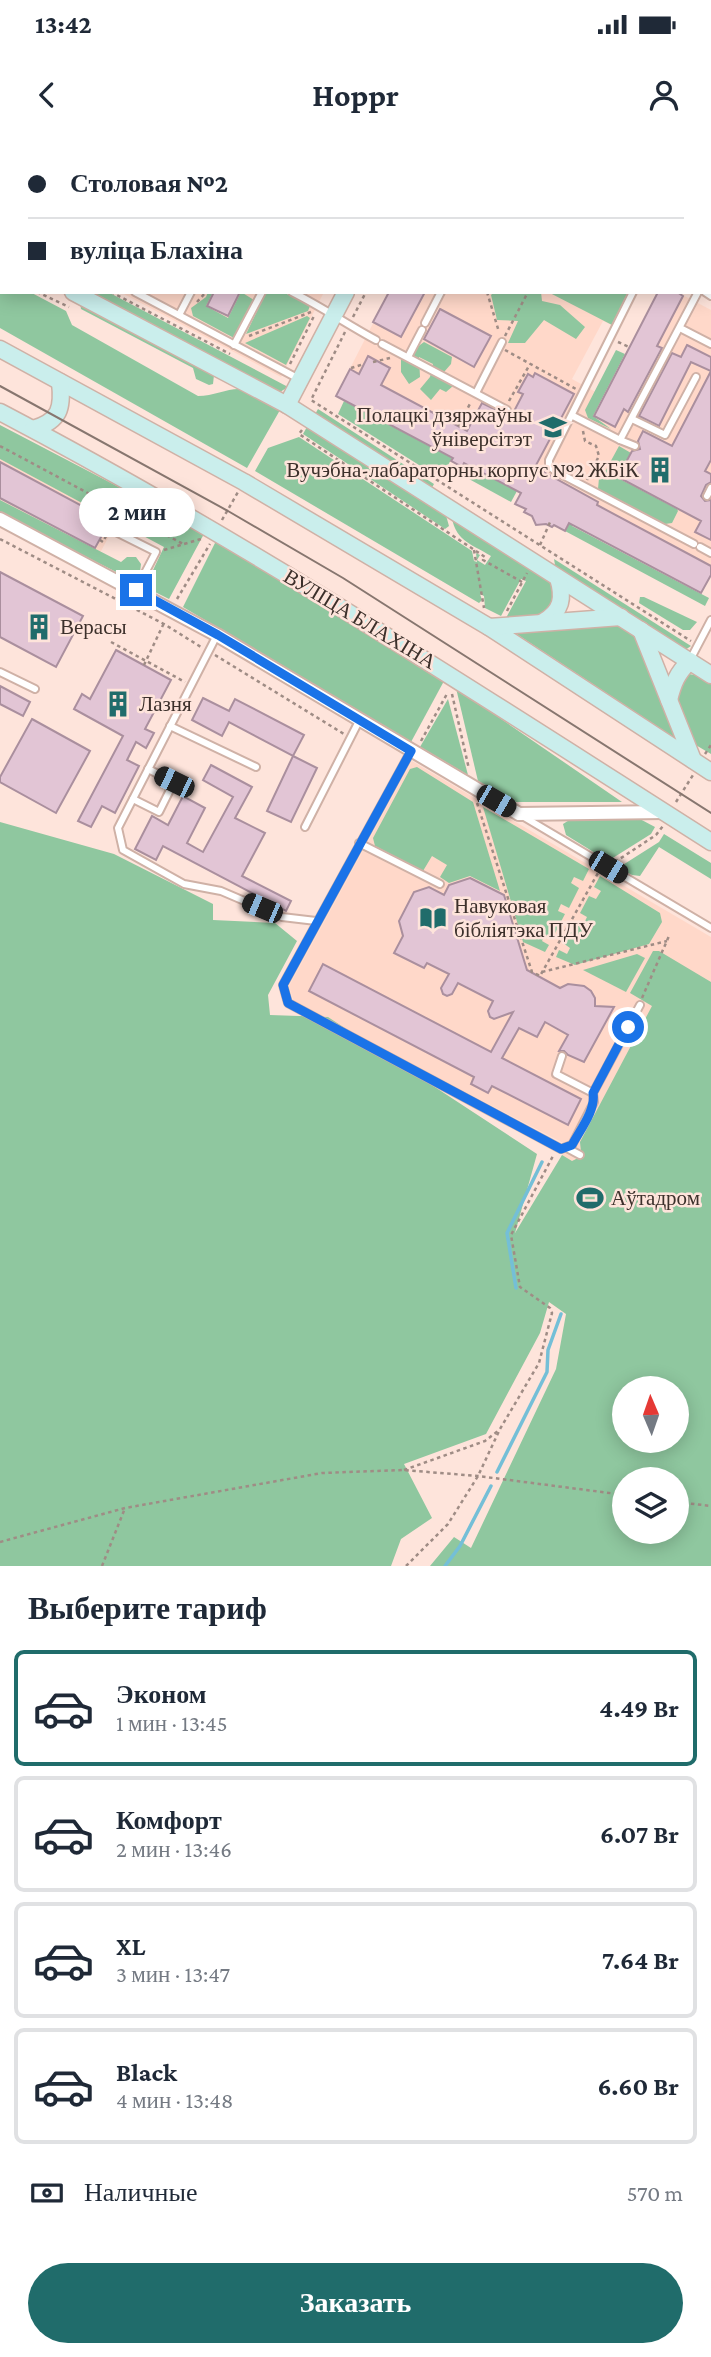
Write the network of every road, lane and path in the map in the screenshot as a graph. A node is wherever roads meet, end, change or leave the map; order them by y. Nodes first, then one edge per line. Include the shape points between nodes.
1 (77, 294) edge
2 (115, 294) edge
3 (139, 294) edge
4 (190, 294) edge
5 (204, 294) edge
6 (261, 294) edge
7 (296, 294) edge
8 (345, 294) edge
9 (365, 294) edge
10 (440, 294) edge
11 (488, 294) edge
12 (527, 294) edge
13 (633, 294) edge
14 (697, 294) edge
15 (194, 305) dead end
16 (335, 314) junction
17 (179, 315) junction
18 (349, 326) junction
19 (680, 328) junction
20 (618, 342) dead end
21 (235, 343) junction
22 (711, 344) edge
23 (501, 345) junction
24 (629, 347) dead end
25 (0, 349) edge
26 (231, 355) dead end
27 (408, 357) junction
28 (364, 364) dead end
29 (530, 364) junction
30 (351, 368) dead end
31 (696, 377) dead end
32 (294, 380) junction
33 (60, 382) junction
34 (476, 393) junction
35 (582, 393) junction
36 (311, 400) junction
37 (287, 405) junction
38 (506, 409) joint
39 (0, 412) edge
40 (577, 418) junction
41 (632, 419) junction
42 (458, 426) dead end
43 (33, 429) junction
44 (299, 434) dead end
45 (620, 440) junction
46 (0, 446) edge
47 (635, 446) dead end
48 (244, 482) junction
49 (584, 486) junction
50 (711, 488) edge
51 (707, 496) dead end
52 (0, 519) edge
53 (113, 530) joint
54 (216, 531) junction
55 (0, 539) edge
56 (100, 540) dead end
57 (185, 545) junction
58 (474, 550) junction
59 (156, 552) junction
60 (711, 553) edge
61 (558, 578) junction
62 (522, 582) dead end
63 (136, 590) junction
64 (484, 610) dead end
65 (621, 617) junction
66 (711, 620) edge
67 (542, 623) junction
68 (489, 627) junction
69 (641, 630) junction
70 (218, 635) junction
71 (110, 642) dead end
72 (698, 646) junction
73 (209, 651) junction
74 (690, 661) junction
75 (0, 673) edge
76 (711, 675) edge
77 (191, 685) junction
78 (35, 690) dead end
79 (669, 700) junction
80 (359, 721) junction
81 (170, 726) junction
82 (350, 737) junction
83 (711, 745) edge
84 (413, 752) junction
85 (701, 766) edge
86 (256, 767) dead end
87 (148, 769) junction
88 (473, 788) junction
89 (133, 799) junction
90 (519, 814) junction
91 (666, 814) junction
92 (304, 827) dead end
93 (711, 842) edge
94 (359, 843) junction
95 (608, 867) junction
96 (440, 884) dead end
97 (316, 921) junction
98 (711, 928) edge
99 (669, 936) dead end
100 (667, 942) junction
101 (542, 972) junction
102 (640, 1005) joint
103 (562, 1056) dead end
104 (593, 1093) junction
105 (564, 1148) junction
106 (580, 1155) dead end
107 (500, 1429) junction
108 (402, 1471) junction
109 (478, 1476) junction
110 (612, 1493) edge
111 (689, 1503) edge
112 (711, 1506) edge
113 (125, 1508) junction
114 (0, 1542) edge
115 (102, 1566) edge
116 (406, 1566) edge

1 - 37 main road
2 - 26 path
3 - 17 lane
4 - 17 lane
5 - 15 path
6 - 21 lane
7 - 16 lane
8 - 16 main road
9 - 18 path
10 - 27 lane
11 - 23 path
12 - 23 path
13 - 35 lane
14 - 19 lane
16 - 18 lane
16 - 32 main road
17 - 21 lane
18 - 27 lane
18 - 36 path
19 - 22 lane
19 - 41 lane
20 - 24 path
21 - 32 lane
21 - 32 path via 318,310
23 - 29 path
23 - 34 lane
25 - 33 main road
27 - 34 lane
28 - 30 path
29 - 35 path
29 - 38 path
31 - 41 lane via 665,435
32 - 36 path
32 - 37 main road
33 - 43 main road via 59,411 45,426
33 - 48 main road
34 - 38 lane
34 - 42 path
35 - 40 lane
36 - 72 path
37 - 61 main road
39 - 43 main road, ВУЛІЦА БЛАХІНА
40 - 45 lane
40 - 49 path via 585,441 596,446 599,456
40 - 49 lane via 549,466
41 - 45 lane
43 - 54 main road, ВУЛІЦА БЛАХІНА
44 - 58 path
45 - 47 lane
46 - 57 path
48 - 54 path
48 - 68 main road
49 - 60 lane
50 - 51 lane
52 - 63 street
53 - 56 path
53 - 59 lane
54 - 57 path via 211,541 203,538
54 - 91 main road, ВУЛІЦА БЛАХІНА
55 - 73 path
57 - 59 path
58 - 62 path
58 - 64 path
59 - 63 lane
61 - 65 main road
61 - 67 main road via 560,607
63 - 70 street
65 - 67 main road
65 - 69 main road
66 - 72 lane
67 - 68 main road
68 - 85 main road
69 - 74 main road
69 - 79 main road
70 - 73 lane
70 - 80 street
71 - 77 path
72 - 74 lane
73 - 77 lane
73 - 82 path
74 - 76 main road
74 - 79 main road via 676,678
75 - 78 lane
77 - 81 lane
79 - 85 main road
80 - 82 lane
80 - 84 street
81 - 86 lane
81 - 87 lane
82 - 92 lane
83 - 85 path
84 - 88 street
84 - 88 path via 450,688
84 - 94 lane
85 - 91 path
87 - 89 lane
87 - 89 lane via 174,782 159,812
88 - 90 street
88 - 101 path via 532,972
89 - 97 lane via 118,828 123,850 184,884 221,891 282,917
90 - 91 street
90 - 95 lane
91 - 93 main road, ВУЛІЦА БЛАХІНА
91 - 95 path via 656,835
94 - 96 lane
94 - 97 lane
95 - 98 lane
95 - 101 path via 597,873
97 - 105 lane via 283,985 288,1003
99 - 100 path
100 - 101 path
100 - 102 path
102 - 104 lane
103 - 104 lane via 556,1074
104 - 105 lane via 594,1101 572,1145
105 - 106 lane
105 - 107 path via 551,1157 511,1235 520,1287 552,1313 539,1363
107 - 108 path via 485,1441
107 - 109 path
108 - 109 path
108 - 113 path via 322,1473
109 - 110 path
109 - 116 path via 449,1524
111 - 112 path
113 - 114 path
113 - 115 path

